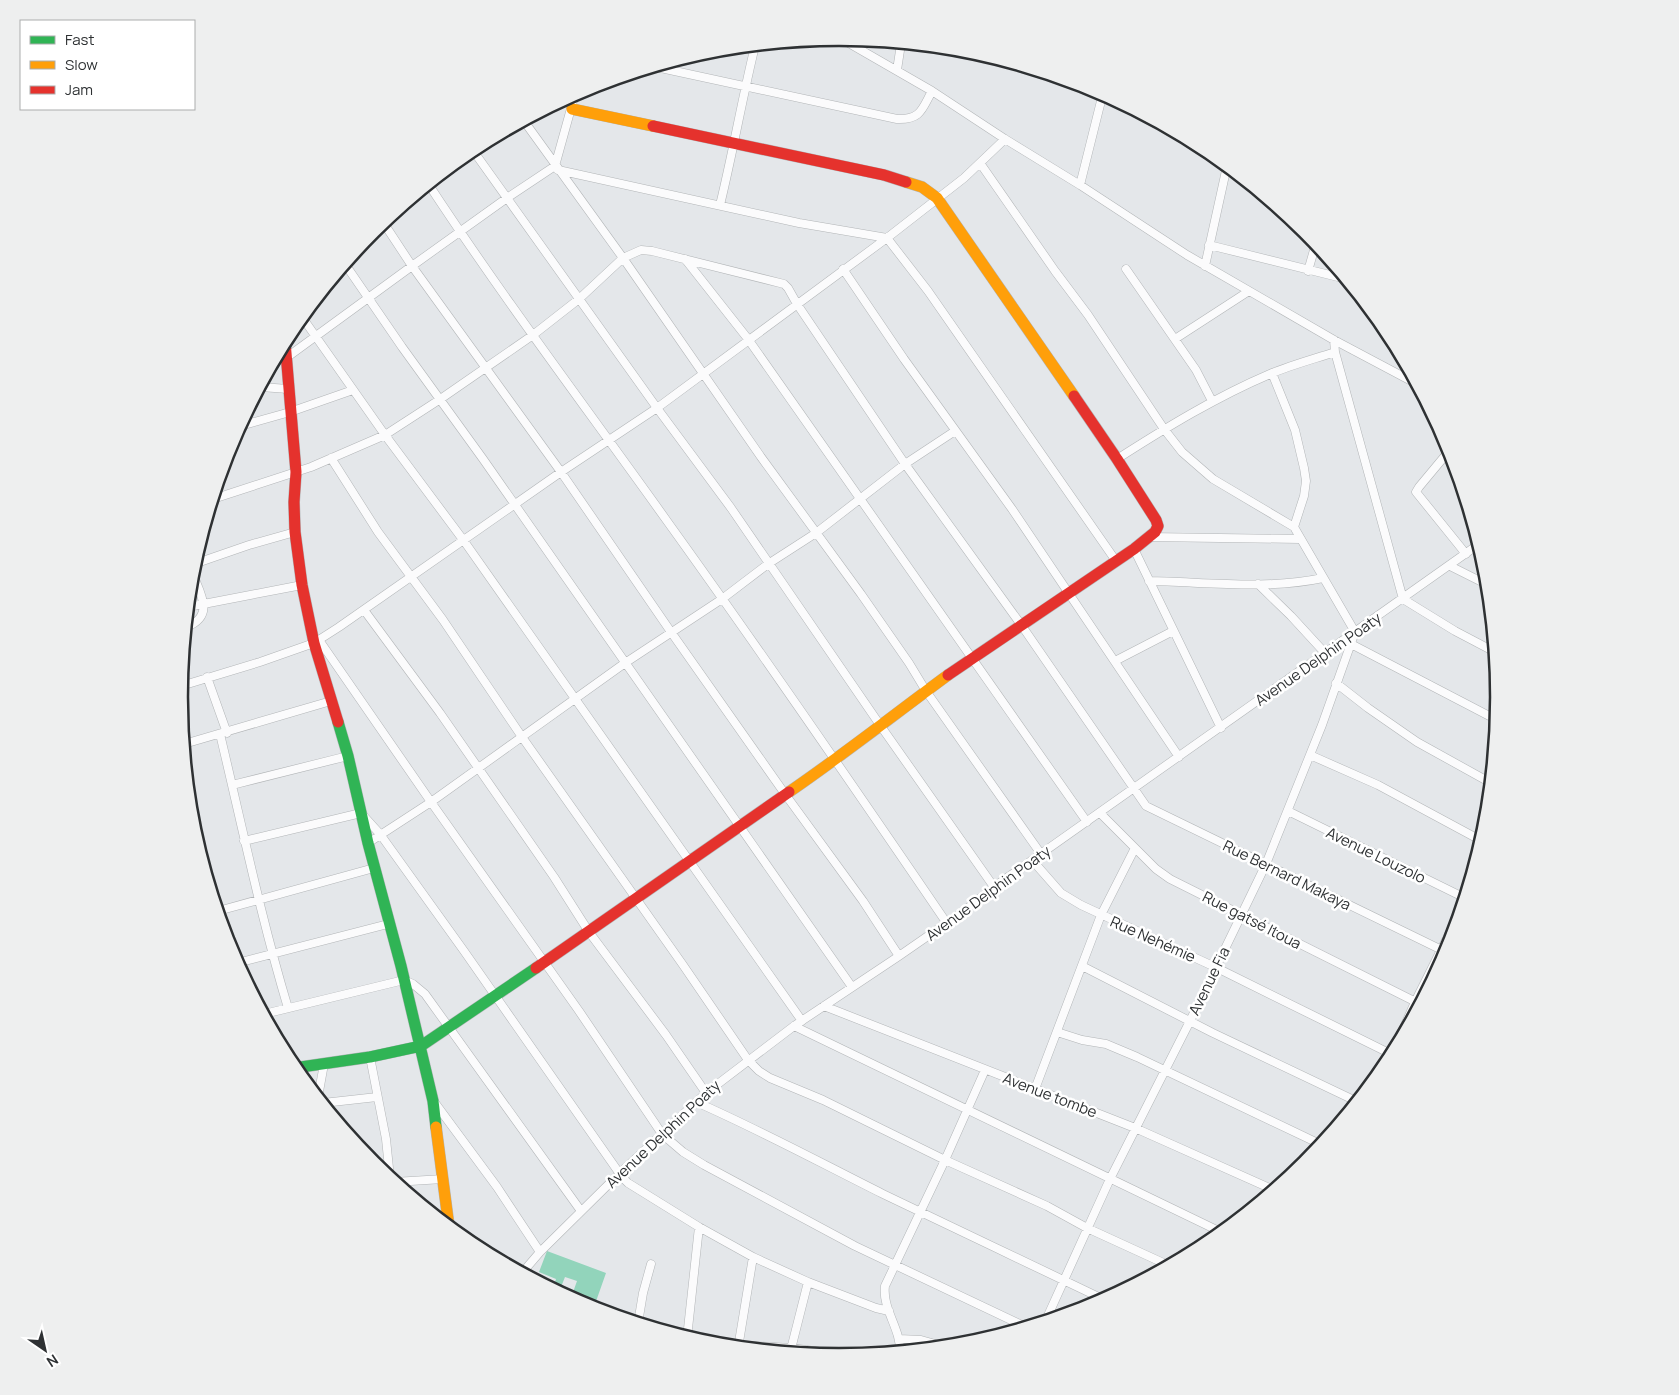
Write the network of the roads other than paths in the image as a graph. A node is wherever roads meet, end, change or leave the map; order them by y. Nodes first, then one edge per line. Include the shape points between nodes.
1 (856, 47) edge
2 (900, 50) edge
3 (753, 52) edge
4 (667, 69) edge
5 (897, 70) junction
6 (745, 86) junction
7 (932, 91) junction
8 (579, 101) edge
9 (1101, 101) edge
10 (572, 104) edge
11 (527, 126) edge
12 (1005, 139) junction
13 (734, 144) junction
14 (477, 157) edge
15 (980, 163) junction
16 (557, 168) junction
17 (1225, 173) edge
18 (1080, 185) junction
19 (432, 190) edge
20 (506, 198) junction
21 (937, 198) junction
22 (720, 205) junction
23 (388, 229) edge
24 (460, 232) junction
25 (887, 238) junction
26 (1209, 245) junction
27 (1314, 251) edge
28 (623, 258) junction
29 (685, 259) junction
30 (412, 266) junction
31 (1205, 266) junction
32 (349, 269) edge
33 (843, 269) junction
34 (1126, 269) dead end
35 (1308, 270) junction
36 (1336, 277) edge
37 (1249, 291) junction
38 (368, 297) junction
39 (579, 299) junction
40 (797, 304) junction
41 (307, 324) edge
42 (315, 335) junction
43 (533, 335) junction
44 (748, 339) junction
45 (1175, 339) junction
46 (1334, 340) junction
47 (1335, 352) junction
48 (286, 358) joint
49 (486, 367) junction
50 (1272, 373) junction
51 (702, 374) junction
52 (1406, 377) edge
53 (268, 387) edge
54 (288, 389) junction
55 (353, 390) junction
56 (439, 400) junction
57 (1212, 402) junction
58 (657, 408) junction
59 (290, 412) junction
60 (249, 424) edge
61 (1164, 429) junction
62 (955, 431) junction
63 (386, 435) junction
64 (609, 441) junction
65 (1444, 457) edge
66 (331, 458) junction
67 (1118, 459) junction
68 (905, 464) junction
69 (296, 472) junction
70 (561, 472) junction
71 (220, 497) edge
72 (860, 499) junction
73 (514, 505) junction
74 (1294, 527) junction
75 (295, 532) junction
76 (816, 533) junction
77 (1149, 537) junction
78 (1300, 539) junction
79 (464, 541) junction
80 (1473, 548) edge
81 (1134, 549) junction
82 (1466, 554) junction
83 (203, 561) edge
84 (1116, 562) junction
85 (768, 564) junction
86 (1450, 566) junction
87 (412, 578) junction
88 (1323, 578) junction
89 (1149, 581) junction
90 (1480, 581) edge
91 (1258, 584) junction
92 (302, 585) junction
93 (198, 589) edge
94 (1069, 594) junction
95 (722, 598) junction
96 (1403, 599) junction
97 (203, 604) junction
98 (195, 606) edge
99 (364, 610) junction
100 (193, 624) edge
101 (1022, 626) junction
102 (1173, 630) junction
103 (671, 632) junction
104 (1355, 632) junction
105 (316, 642) junction
106 (1351, 644) junction
107 (1488, 649) edge
108 (1325, 653) junction
109 (971, 659) junction
110 (1115, 661) junction
111 (625, 663) junction
112 (207, 678) junction
113 (1336, 683) junction
114 (189, 684) edge
115 (926, 691) junction
116 (575, 700) junction
117 (332, 701) junction
118 (1490, 716) edge
119 (880, 725) junction
120 (1221, 728) junction
121 (223, 734) junction
122 (522, 737) junction
123 (190, 742) edge
124 (348, 756) junction
125 (1310, 756) junction
126 (1179, 757) junction
127 (834, 761) junction
128 (478, 768) junction
129 (1485, 780) edge
130 (232, 785) junction
131 (1134, 789) junction
132 (786, 794) junction
133 (430, 802) junction
134 (1288, 811) junction
135 (362, 813) junction
136 (1100, 813) junction
137 (1087, 822) junction
138 (739, 825) junction
139 (380, 834) junction
140 (1475, 837) edge
141 (244, 841) junction
142 (368, 843) junction
143 (1135, 848) junction
144 (1040, 854) junction
145 (689, 860) junction
146 (1032, 860) junction
147 (1266, 864) junction
148 (374, 868) junction
149 (994, 887) junction
150 (1460, 895) edge
151 (260, 899) junction
152 (636, 899) junction
153 (224, 909) edge
154 (1242, 914) junction
155 (1102, 915) junction
156 (946, 922) junction
157 (388, 924) junction
158 (590, 932) junction
159 (1440, 950) edge
160 (273, 953) junction
161 (899, 956) junction
162 (244, 961) edge
163 (543, 962) junction
164 (1082, 966) junction
165 (1215, 967) junction
166 (404, 980) junction
167 (852, 987) junction
168 (494, 995) junction
169 (1415, 1002) edge
170 (824, 1006) junction
171 (288, 1008) junction
172 (270, 1012) edge
173 (802, 1021) junction
174 (1190, 1021) junction
175 (794, 1026) junction
176 (448, 1027) junction
177 (1057, 1032) junction
178 (421, 1046) junction
179 (1386, 1051) edge
180 (370, 1057) junction
181 (748, 1060) junction
182 (324, 1064) junction
183 (304, 1067) edge
184 (985, 1070) junction
185 (1164, 1070) junction
186 (319, 1089) edge
187 (1035, 1089) junction
188 (706, 1093) junction
189 (377, 1097) junction
190 (1352, 1099) edge
191 (433, 1101) junction
192 (330, 1102) edge
193 (696, 1102) junction
194 (968, 1110) junction
195 (1135, 1128) junction
196 (662, 1134) junction
197 (1315, 1142) edge
198 (945, 1160) junction
199 (389, 1167) edge
200 (620, 1173) junction
201 (443, 1179) junction
202 (1110, 1179) junction
203 (404, 1181) edge
204 (1268, 1187) edge
205 (581, 1212) junction
206 (920, 1212) junction
207 (448, 1217) edge
208 (700, 1227) junction
209 (1086, 1228) junction
210 (1214, 1229) edge
211 (540, 1252) junction
212 (753, 1257) junction
213 (1162, 1263) edge
214 (651, 1264) dead end
215 (894, 1265) junction
216 (526, 1268) edge
217 (1064, 1280) junction
218 (808, 1282) junction
219 (1096, 1296) edge
220 (889, 1311) junction
221 (1049, 1314) edge
222 (639, 1317) edge
223 (1019, 1324) edge
224 (688, 1331) edge
225 (899, 1339) junction
226 (740, 1341) edge
227 (929, 1342) edge
228 (899, 1345) edge
229 (791, 1346) edge

1 - 5 street
2 - 5 street
3 - 6 street
4 - 6 street
5 - 7 street
6 - 7 street via 897,119 916,116
6 - 13 street
7 - 12 street
8 - 13 street
9 - 18 street
10 - 16 street
11 - 16 street
12 - 15 street
12 - 18 street
13 - 21 street via 884,175 922,187
13 - 22 street
14 - 20 street
15 - 21 street
15 - 61 street
16 - 20 street
16 - 22 street
16 - 28 street
17 - 26 street
18 - 31 street
19 - 24 street
20 - 24 street
20 - 39 street
21 - 25 street
21 - 67 street
22 - 25 street
23 - 30 street
24 - 30 street
24 - 43 street
25 - 33 street
25 - 84 street via 928,291
26 - 31 street
26 - 35 street
27 - 35 street
28 - 29 street, Rue Bernard Makaya via 641,250
28 - 39 street
28 - 51 street
29 - 40 street, Rue Bernard Makaya via 784,284
29 - 44 street
30 - 38 street
30 - 49 street
31 - 37 street
32 - 38 street
33 - 40 street
33 - 62 street
34 - 45 street
35 - 36 street
37 - 45 street
37 - 46 street
38 - 42 street
38 - 56 street
39 - 43 street
39 - 58 street
40 - 44 street
40 - 68 street, Rue Bernard Makaya
41 - 42 street
42 - 48 street
42 - 55 street
43 - 49 street
43 - 64 street
44 - 51 street
44 - 72 street
45 - 57 street
46 - 47 street
46 - 52 street
47 - 50 street
47 - 96 street
48 - 54 street
49 - 56 street
49 - 70 street
50 - 57 street
50 - 74 street via 1294,430 1306,481
51 - 58 street
51 - 76 street
53 - 54 street
54 - 59 street
55 - 59 street
55 - 63 street
56 - 63 street
56 - 73 street
57 - 61 street
58 - 64 street
58 - 85 street
59 - 60 street
59 - 69 street
61 - 67 street
61 - 74 street via 1182,452 1213,479
62 - 68 street
62 - 94 street
63 - 66 street
63 - 79 street
64 - 70 street
64 - 95 street
65 - 82 street via 1416,492
66 - 69 street
66 - 87 street
67 - 77 street via 1156,520 1158,526
68 - 72 street
68 - 101 street, Rue Bernard Makaya
69 - 71 street
69 - 75 street
70 - 73 street
70 - 103 street
72 - 76 street
72 - 109 street
73 - 79 street
73 - 111 street
74 - 78 street
75 - 83 street
75 - 92 street
76 - 85 street
76 - 115 street
77 - 78 street
77 - 81 street
78 - 88 street
79 - 87 street
79 - 116 street
80 - 82 street, Avenue Delphin Poaty
81 - 84 street
81 - 89 street
82 - 86 street, Avenue Delphin Poaty
84 - 94 street
85 - 95 street
85 - 119 street
86 - 90 street
86 - 96 street, Avenue Delphin Poaty
87 - 99 street
87 - 122 street
88 - 91 street via 1307,582
88 - 104 street
89 - 91 street
89 - 102 street
91 - 108 street
92 - 97 street
92 - 105 street
93 - 97 street
94 - 101 street
94 - 110 street
95 - 103 street
95 - 127 street
96 - 104 street, Avenue Delphin Poaty
96 - 107 street
97 - 98 street
97 - 100 street via 203,616
99 - 105 street
99 - 128 street
101 - 109 street
101 - 131 street, Rue Bernard Makaya
102 - 110 street
102 - 120 street
103 - 111 street
103 - 132 street
104 - 106 street, Avenue Fia
104 - 108 street, Avenue Delphin Poaty
105 - 112 street
105 - 117 street
105 - 133 street
106 - 113 street, Avenue Fia
106 - 118 street
108 - 120 street, Avenue Delphin Poaty
109 - 115 street
109 - 137 street
110 - 126 street
111 - 116 street
111 - 138 street
112 - 114 street
112 - 121 street
113 - 125 street, Avenue Fia
113 - 129 street via 1417,742
115 - 119 street
115 - 144 street
116 - 122 street
116 - 145 street
117 - 121 street
117 - 124 street
119 - 127 street
119 - 149 street
120 - 126 street, Avenue Delphin Poaty
121 - 123 street
121 - 130 street
122 - 128 street
122 - 152 street
124 - 130 street
124 - 135 street
125 - 134 street, Avenue Fia
125 - 140 street via 1378,785
126 - 131 street, Avenue Delphin Poaty
127 - 132 street
127 - 156 street
128 - 133 street
128 - 158 street
130 - 141 street
131 - 136 street, Avenue Delphin Poaty
131 - 147 street, Rue Bernard Makaya via 1146,806
132 - 138 street
132 - 161 street
133 - 139 street
133 - 163 street
134 - 147 street, Avenue Fia
134 - 150 street, Avenue Louzolo
135 - 139 street
135 - 141 street
135 - 142 street
136 - 137 street, Avenue Delphin Poaty
136 - 143 street, Rue gatsé Itoua
137 - 144 street, Avenue Delphin Poaty
138 - 145 street
138 - 167 street
139 - 142 street
139 - 168 street
141 - 151 street
142 - 148 street
143 - 154 street, Rue gatsé Itoua via 1170,879
143 - 155 street
144 - 146 street, Avenue Delphin Poaty
145 - 152 street
145 - 173 street
146 - 149 street, Avenue Delphin Poaty
146 - 155 street, Rue Nehémie via 1061,893
147 - 154 street, Avenue Fia
147 - 159 street, Rue Bernard Makaya
148 - 151 street
148 - 157 street
149 - 156 street, Avenue Delphin Poaty
151 - 153 street
151 - 160 street
152 - 158 street
152 - 181 street
154 - 165 street, Avenue Fia
154 - 169 street, Rue gatsé Itoua
155 - 164 street
155 - 165 street, Rue Nehémie
156 - 161 street, Avenue Delphin Poaty
157 - 160 street
157 - 166 street
158 - 163 street
158 - 188 street
160 - 162 street
160 - 171 street
161 - 167 street, Avenue Delphin Poaty
163 - 168 street
163 - 196 street
164 - 174 street
164 - 177 street
165 - 174 street, Avenue Fia
165 - 179 street, Rue Nehémie
166 - 171 street
166 - 176 street via 420,989
166 - 178 street
167 - 170 street, Avenue Delphin Poaty
168 - 176 street
168 - 200 street
170 - 173 street, Avenue Delphin Poaty
170 - 184 street, Avenue tombe
171 - 172 street
173 - 175 street, Avenue Delphin Poaty
174 - 185 street, Avenue Fia
174 - 190 street
175 - 181 street, Avenue Delphin Poaty
175 - 194 street
176 - 178 street
176 - 205 street
177 - 185 street via 1106,1044
177 - 187 street
178 - 180 street
178 - 191 street
180 - 182 street
180 - 189 street
181 - 188 street, Avenue Delphin Poaty
181 - 198 street via 770,1078
182 - 183 street
182 - 186 street
184 - 187 street, Avenue tombe
184 - 194 street
185 - 195 street, Avenue Fia
185 - 197 street
187 - 195 street, Avenue tombe
188 - 193 street, Avenue Delphin Poaty
189 - 192 street
189 - 199 street
191 - 201 street
191 - 211 street
193 - 196 street, Avenue Delphin Poaty
193 - 206 street
194 - 198 street
194 - 202 street
195 - 202 street, Avenue Fia
195 - 204 street, Avenue tombe
196 - 200 street, Avenue Delphin Poaty
196 - 215 street via 704,1165
198 - 206 street
198 - 209 street via 1047,1206
200 - 205 street, Avenue Delphin Poaty
200 - 208 street via 628,1183
201 - 203 street
201 - 207 street
202 - 209 street, Avenue Fia
202 - 210 street
205 - 211 street, Avenue Delphin Poaty
206 - 215 street
206 - 217 street
208 - 212 street
208 - 224 street
209 - 213 street
209 - 217 street, Avenue Fia
211 - 216 street, Avenue Delphin Poaty
212 - 218 street
212 - 226 street
214 - 222 street
215 - 220 street via 884,1293
215 - 223 street
217 - 219 street
217 - 221 street, Avenue Fia
218 - 220 street
218 - 229 street
220 - 225 street
225 - 227 street
225 - 228 street

